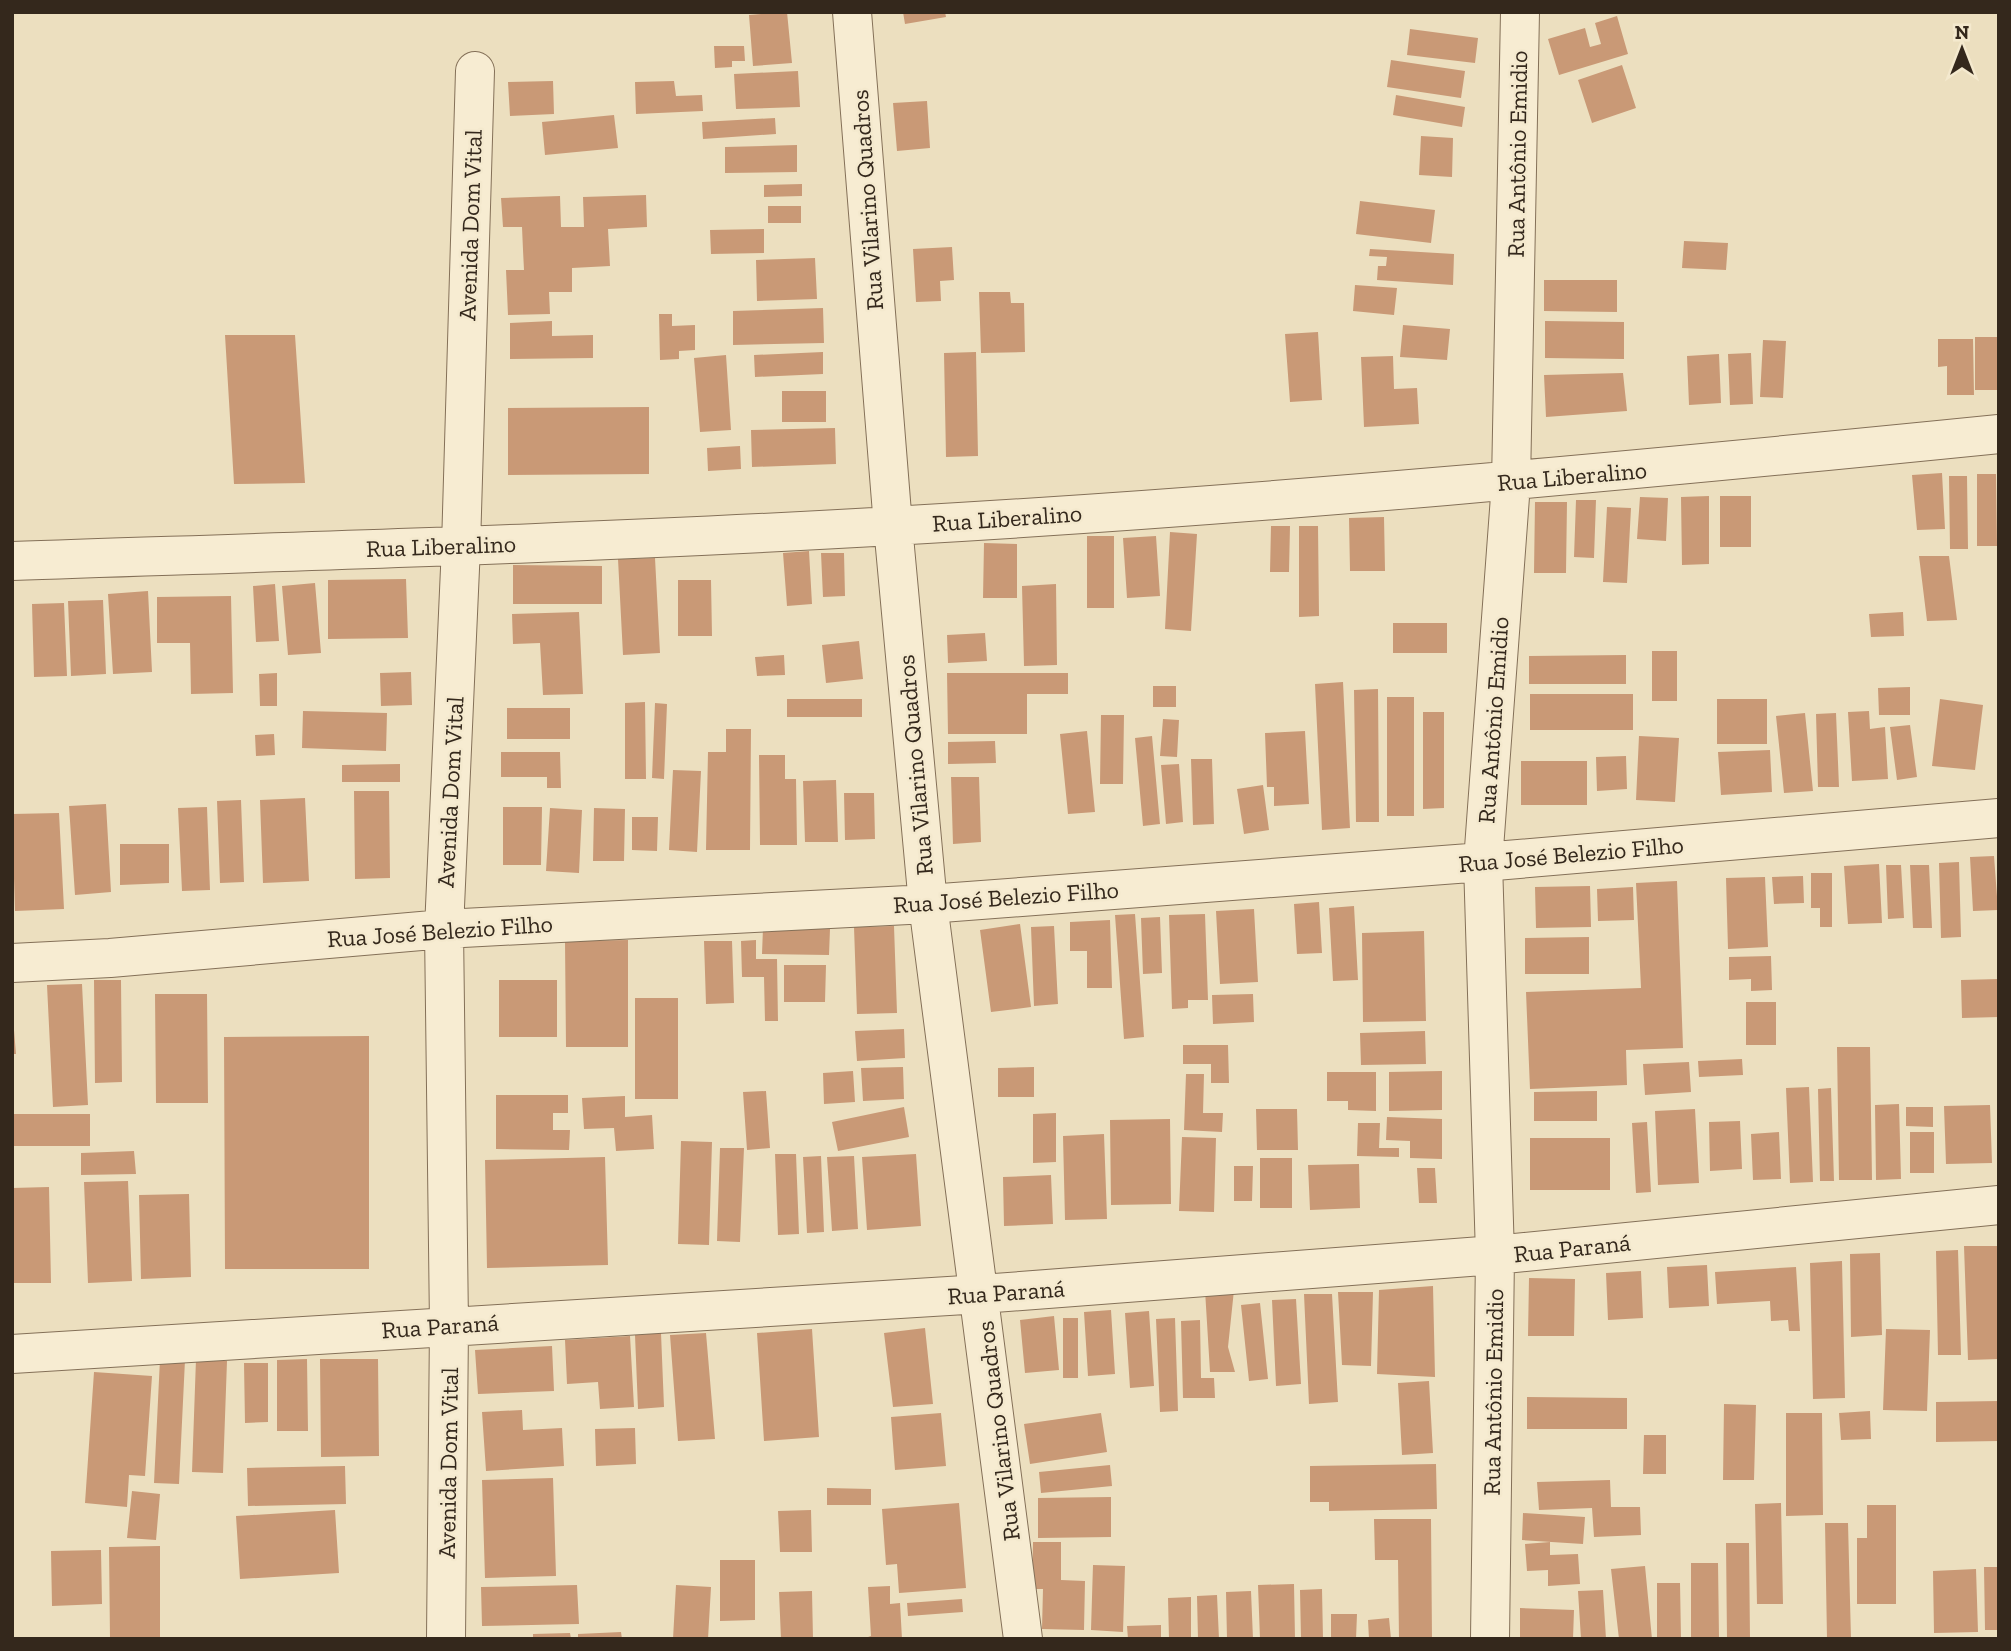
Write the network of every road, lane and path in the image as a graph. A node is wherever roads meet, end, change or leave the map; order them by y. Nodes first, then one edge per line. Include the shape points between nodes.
1 (852, 12) edge
2 (1520, 12) edge
3 (475, 71) dead end
4 (1999, 434) edge
5 (1511, 483) junction
6 (893, 526) junction
7 (461, 546) junction
8 (12, 561) edge
9 (1999, 818) edge
10 (1483, 862) junction
11 (929, 904) junction
12 (444, 929) junction
13 (12, 962) edge
14 (1999, 1205) edge
15 (1495, 1255) junction
16 (981, 1294) junction
17 (449, 1325) junction
18 (12, 1354) edge
19 (446, 1639) edge
20 (1023, 1639) edge
21 (1490, 1639) edge

1 - 6 street, Rua Vilarino Quadros
2 - 5 street, Rua Antônio Emidio
3 - 7 street, Avenida Dom Vital
4 - 5 street, Rua Liberalino
5 - 6 street, Rua Liberalino
5 - 10 street, Rua Antônio Emidio
6 - 7 street, Rua Liberalino
6 - 11 street, Rua Vilarino Quadros
7 - 8 street, Rua Liberalino
7 - 12 street, Avenida Dom Vital
9 - 10 street, Rua José Belezio Filho
10 - 11 street, Rua José Belezio Filho
10 - 15 street, Rua Antônio Emidio
11 - 12 street, Rua José Belezio Filho
11 - 16 street, Rua Vilarino Quadros
12 - 13 street, Rua José Belezio Filho
12 - 17 street, Avenida Dom Vital
14 - 15 street, Rua Paraná
15 - 16 street, Rua Paraná
15 - 21 street, Rua Antônio Emidio
16 - 17 street, Rua Paraná
16 - 20 street, Rua Vilarino Quadros
17 - 18 street, Rua Paraná
17 - 19 street, Avenida Dom Vital

